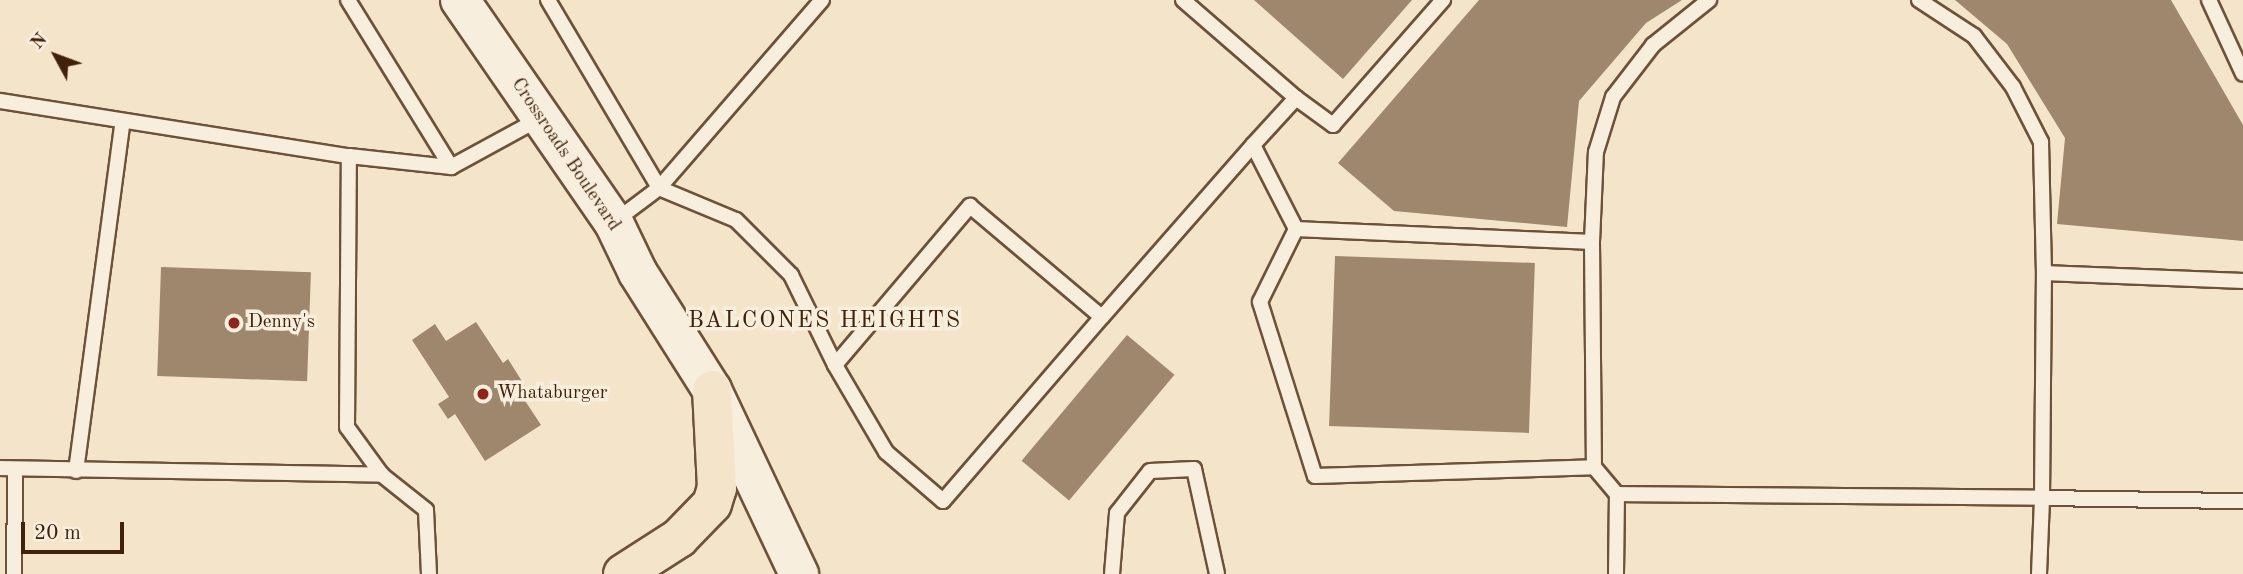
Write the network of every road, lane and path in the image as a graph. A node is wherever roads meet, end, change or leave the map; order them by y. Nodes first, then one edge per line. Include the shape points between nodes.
1 (348, 0) edge
2 (460, 0) edge
3 (548, 0) edge
4 (822, 0) edge
5 (1183, 0) edge
6 (1443, 0) edge
7 (1709, 0) edge
8 (1919, 0) edge
9 (2208, 0) edge
10 (2243, 74) edge
11 (1296, 98) junction
12 (0, 101) edge
13 (541, 118) junction
14 (123, 121) junction
15 (1253, 145) junction
16 (349, 156) junction
17 (451, 167) junction
18 (659, 188) junction
19 (614, 222) junction
20 (1296, 229) junction
21 (1592, 242) junction
22 (2044, 273) junction
23 (2243, 281) edge
24 (1102, 317) junction
25 (835, 365) junction
26 (712, 390) junction
27 (1594, 467) junction
28 (0, 468) edge
29 (15, 470) junction
30 (76, 471) junction
31 (382, 475) junction
32 (1617, 494) junction
33 (2042, 498) junction
34 (2243, 501) edge
35 (14, 574) edge
36 (429, 574) edge
37 (622, 574) edge
38 (799, 574) edge
39 (1112, 574) edge
40 (1217, 574) edge
41 (1616, 574) edge
42 (2039, 574) edge

1 - 17 lane
2 - 13 street, Crossroads Boulevard
3 - 18 lane
4 - 18 lane
5 - 11 lane
6 - 11 lane via 1333,125
7 - 21 lane via 1653,45 1613,97 1596,152
8 - 22 lane via 1974,36 2012,88 2041,142
9 - 10 lane
11 - 15 lane
12 - 14 lane
13 - 17 lane
13 - 19 street, Crossroads Boulevard
14 - 16 lane
14 - 30 lane
15 - 20 lane
15 - 24 lane
16 - 17 lane
16 - 31 lane via 347,427
18 - 19 lane
18 - 25 lane via 736,220 791,275
19 - 26 street, Crossroads Boulevard via 638,273
20 - 21 lane
20 - 27 lane via 1261,302 1315,476
21 - 27 lane
22 - 23 lane
22 - 33 lane
24 - 25 lane via 970,206
24 - 25 lane via 943,501 886,452
26 - 37 main road via 717,488 712,504 679,538
26 - 38 street, Crossroads Boulevard
27 - 32 lane
28 - 29 lane
29 - 30 lane
29 - 35 lane
30 - 31 lane
31 - 36 lane via 426,510
32 - 33 lane
32 - 41 lane
33 - 34 lane
33 - 42 lane
39 - 40 lane via 1116,513 1150,471 1194,468

